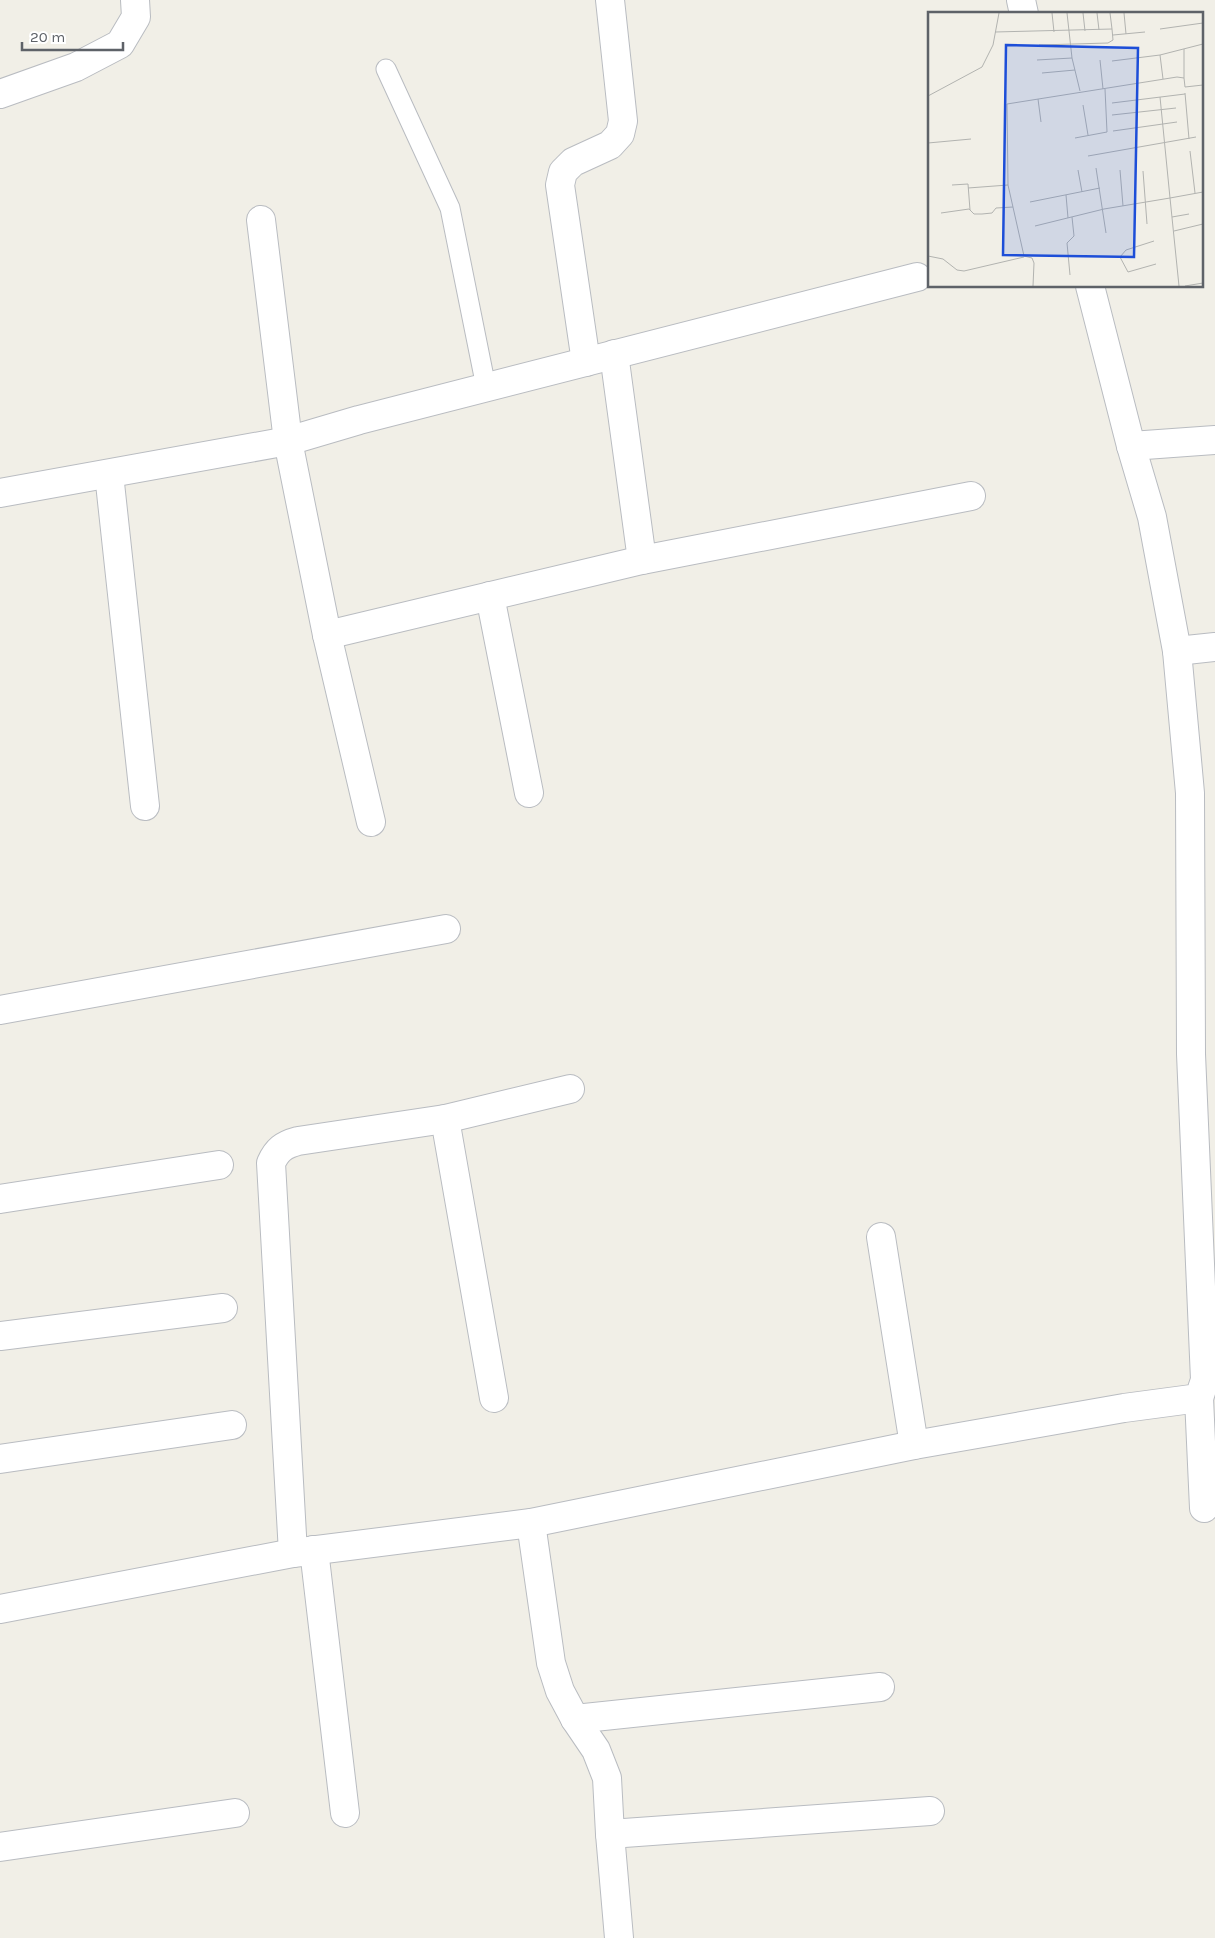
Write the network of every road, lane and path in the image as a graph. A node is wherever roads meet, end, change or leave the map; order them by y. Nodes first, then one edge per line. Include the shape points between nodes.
1 (135, 0) edge
2 (610, 0) edge
3 (386, 69) dead end
4 (0, 94) edge
5 (260, 220) dead end
6 (917, 277) dead end
7 (1091, 288) edge
8 (614, 354) junction
9 (586, 362) junction
10 (486, 387) junction
11 (1215, 440) edge
12 (288, 441) junction
13 (1131, 446) junction
14 (109, 474) junction
15 (0, 493) edge
16 (971, 496) dead end
17 (642, 560) junction
18 (490, 596) junction
19 (327, 635) junction
20 (1215, 647) edge
21 (1177, 651) junction
22 (528, 793) dead end
23 (145, 806) dead end
24 (371, 822) dead end
25 (446, 928) dead end
26 (0, 1010) edge
27 (570, 1089) dead end
28 (446, 1119) junction
29 (218, 1166) dead end
30 (0, 1199) edge
31 (881, 1237) dead end
32 (223, 1308) dead end
33 (0, 1336) edge
34 (494, 1398) dead end
35 (1199, 1398) junction
36 (232, 1425) dead end
37 (914, 1445) junction
38 (0, 1459) edge
39 (1204, 1508) dead end
40 (531, 1523) junction
41 (303, 1552) junction
42 (0, 1609) edge
43 (880, 1687) dead end
44 (574, 1719) junction
45 (930, 1811) dead end
46 (235, 1813) dead end
47 (344, 1813) dead end
48 (610, 1834) junction
49 (0, 1847) edge
50 (619, 1938) edge

1 - 4 street via 136,17 120,44 68,70
2 - 9 street via 623,121 620,134 610,145 573,162 563,172 560,185
3 - 10 lane via 450,208
5 - 12 street
6 - 8 street
7 - 13 street
8 - 9 street
8 - 17 street
9 - 10 street
10 - 12 street
11 - 13 street
12 - 14 street
12 - 19 street
13 - 21 street via 1152,517
14 - 15 street
14 - 23 street
16 - 17 street
17 - 18 street
18 - 19 street
18 - 22 street
19 - 24 street
20 - 21 street
21 - 35 street via 1190,794 1192,1054 1205,1380
25 - 26 street
27 - 28 street
28 - 34 street
28 - 41 street via 298,1141 284,1145 271,1164
29 - 30 street
31 - 37 street
32 - 33 street
35 - 37 street
35 - 39 street
36 - 38 street
37 - 40 street
40 - 41 street
40 - 44 street via 551,1663
41 - 42 street
41 - 47 street
43 - 44 street
44 - 48 street via 596,1750 607,1778
45 - 48 street
46 - 49 street
48 - 50 street

